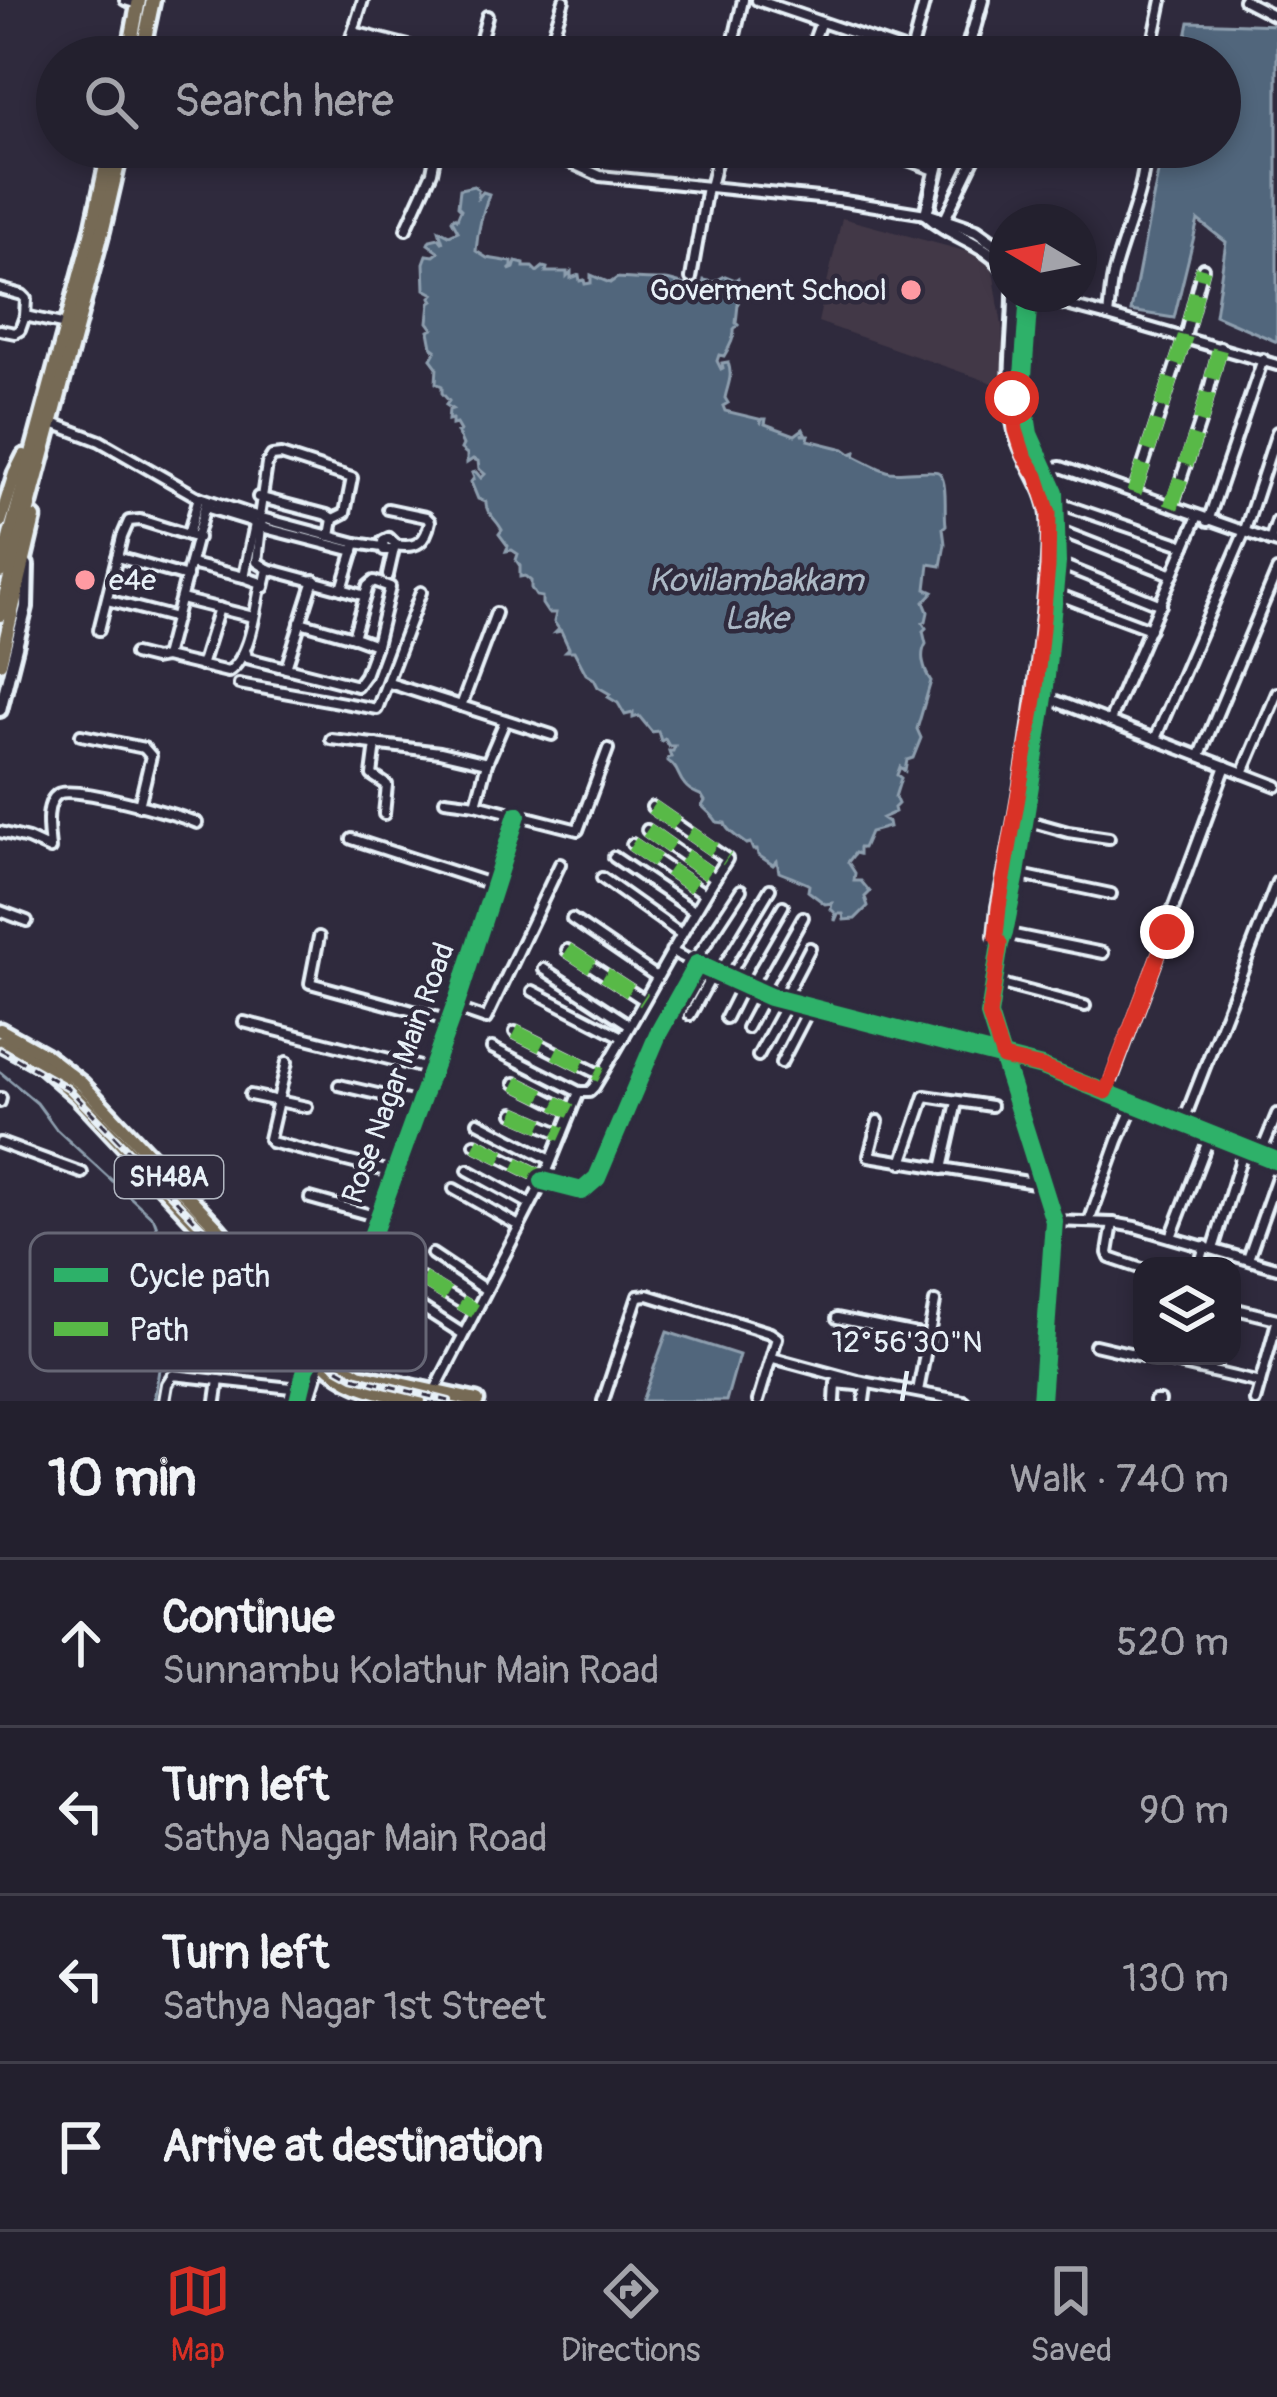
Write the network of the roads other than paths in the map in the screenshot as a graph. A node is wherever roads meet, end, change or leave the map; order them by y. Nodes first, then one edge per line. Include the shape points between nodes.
1 (153, 0) edge
2 (363, 0) edge
3 (564, 0) edge
4 (743, 0) edge
5 (757, 0) edge
6 (925, 0) edge
7 (982, 0) edge
8 (1161, 0) edge
9 (1244, 0) edge
10 (134, 2) edge
11 (487, 16) dead end
12 (1277, 17) edge
13 (820, 24) junction
14 (353, 32) junction
15 (130, 36) edge
16 (145, 36) edge
17 (352, 36) edge
18 (369, 36) edge
19 (482, 36) edge
20 (553, 36) edge
21 (735, 36) edge
22 (816, 36) edge
23 (857, 36) edge
24 (915, 36) edge
25 (972, 36) edge
26 (1154, 36) edge
27 (106, 168) edge
28 (117, 168) edge
29 (433, 168) edge
30 (582, 168) edge
31 (714, 168) edge
32 (930, 168) edge
33 (970, 168) edge
34 (1145, 168) edge
35 (935, 170) joint
36 (708, 187) junction
37 (926, 214) junction
38 (945, 219) junction
39 (406, 229) dead end
40 (989, 240) edge
41 (989, 253) edge
42 (1203, 268) dead end
43 (691, 278) dead end
44 (0, 289) edge
45 (1014, 312) edge
46 (1028, 312) edge
47 (1094, 312) edge
48 (25, 316) junction
49 (1108, 316) junction
50 (66, 325) junction
51 (0, 330) edge
52 (1185, 337) junction
53 (1220, 347) junction
54 (1263, 359) junction
55 (1277, 365) edge
56 (43, 424) junction
57 (1277, 432) edge
58 (46, 446) junction
59 (1041, 471) junction
60 (7, 475) edge
61 (1134, 494) junction
62 (260, 498) junction
63 (3, 500) edge
64 (204, 501) junction
65 (1056, 502) junction
66 (1171, 507) junction
67 (388, 509) dead end
68 (333, 519) junction
69 (1203, 519) junction
70 (261, 521) junction
71 (1277, 521) edge
72 (0, 522) edge
73 (1058, 530) junction
74 (1244, 533) junction
75 (330, 536) junction
76 (193, 537) junction
77 (1274, 542) edge
78 (1185, 546) junction
79 (355, 547) junction
80 (394, 548) junction
81 (27, 550) junction
82 (117, 557) junction
83 (1057, 563) junction
84 (191, 564) junction
85 (268, 569) junction
86 (1277, 571) edge
87 (0, 572) edge
88 (388, 575) dead end
89 (1173, 575) junction
90 (188, 577) junction
91 (244, 577) junction
92 (314, 580) junction
93 (342, 589) junction
94 (421, 592) dead end
95 (1054, 593) junction
96 (365, 596) junction
97 (107, 599) junction
98 (181, 599) junction
99 (1160, 605) junction
100 (219, 608) junction
101 (496, 613) dead end
102 (0, 615) edge
103 (253, 617) junction
104 (176, 618) junction
105 (300, 622) junction
106 (1150, 629) junction
107 (99, 630) dead end
108 (353, 637) junction
109 (376, 645) junction
110 (134, 655) dead end
111 (166, 658) junction
112 (0, 663) edge
113 (200, 666) junction
114 (286, 668) junction
115 (388, 682) junction
116 (239, 684) dead end
117 (1277, 693) edge
118 (1040, 696) junction
119 (461, 706) junction
120 (0, 710) edge
121 (505, 720) junction
122 (1110, 720) junction
123 (81, 735) dead end
124 (552, 735) dead end
125 (331, 739) dead end
126 (1155, 739) junction
127 (376, 743) junction
128 (608, 749) dead end
129 (1200, 755) junction
130 (487, 763) junction
131 (1226, 766) junction
132 (1243, 773) junction
133 (1028, 775) junction
134 (1277, 786) edge
135 (446, 800) dead end
136 (476, 804) junction
137 (139, 806) junction
138 (652, 807) dead end
139 (384, 814) dead end
140 (517, 815) junction
141 (1025, 820) junction
142 (196, 823) dead end
143 (647, 830) dead end
144 (0, 832) edge
145 (1109, 838) dead end
146 (352, 839) dead end
147 (632, 844) dead end
148 (614, 857) dead end
149 (560, 864) dead end
150 (1016, 874) junction
151 (602, 878) dead end
152 (715, 878) junction
153 (1277, 882) edge
154 (494, 886) junction
155 (770, 889) dead end
156 (741, 890) dead end
157 (705, 894) junction
158 (1111, 894) dead end
159 (784, 906) dead end
160 (0, 911) edge
161 (694, 911) junction
162 (803, 917) dead end
163 (572, 919) dead end
164 (27, 920) dead end
165 (681, 934) junction
166 (319, 937) dead end
167 (1002, 939) junction
168 (810, 948) dead end
169 (567, 950) dead end
170 (671, 952) junction
171 (1103, 953) dead end
172 (696, 963) junction
173 (544, 968) dead end
174 (716, 973) junction
175 (657, 977) junction
176 (994, 982) junction
177 (741, 983) junction
178 (533, 991) dead end
179 (763, 993) junction
180 (644, 1000) junction
181 (786, 1000) junction
182 (1085, 1006) dead end
183 (810, 1007) junction
184 (454, 1008) junction
185 (690, 1016) dead end
186 (726, 1018) dead end
187 (450, 1021) junction
188 (244, 1022) dead end
189 (630, 1025) junction
190 (747, 1028) dead end
191 (0, 1030) edge
192 (515, 1032) dead end
193 (624, 1039) junction
194 (0, 1043) edge
195 (492, 1048) dead end
196 (758, 1057) dead end
197 (1003, 1058) junction
198 (287, 1062) dead end
199 (781, 1063) dead end
200 (432, 1070) junction
201 (602, 1075) junction
202 (515, 1083) dead end
203 (339, 1085) dead end
204 (580, 1092) junction
205 (1106, 1092) junction
206 (250, 1095) dead end
207 (278, 1101) junction
208 (957, 1102) junction
209 (420, 1104) junction
210 (1134, 1104) junction
211 (991, 1106) dead end
212 (307, 1107) dead end
213 (571, 1112) junction
214 (514, 1113) dead end
215 (1277, 1114) edge
216 (878, 1121) dead end
217 (478, 1122) dead end
218 (1183, 1123) junction
219 (1210, 1132) junction
220 (562, 1134) junction
221 (0, 1143) edge
222 (475, 1144) dead end
223 (1244, 1146) junction
224 (1261, 1153) junction
225 (551, 1160) junction
226 (1277, 1161) edge
227 (902, 1162) junction
228 (942, 1169) junction
229 (468, 1170) dead end
230 (82, 1173) dead end
231 (394, 1173) junction
232 (1277, 1178) edge
233 (543, 1179) junction
234 (1040, 1184) junction
235 (454, 1189) dead end
236 (310, 1198) dead end
237 (530, 1204) junction
238 (378, 1217) junction
239 (1054, 1221) junction
240 (1089, 1222) junction
241 (1113, 1223) junction
242 (519, 1226) junction
243 (206, 1233) edge
244 (222, 1233) edge
245 (372, 1233) edge
246 (1171, 1237) junction
247 (1209, 1248) junction
248 (432, 1254) dead end
249 (1204, 1257) edge
250 (1248, 1259) junction
251 (1133, 1266) edge
252 (1277, 1268) edge
253 (426, 1281) edge
254 (486, 1290) junction
255 (935, 1302) dead end
256 (426, 1311) edge
257 (475, 1311) junction
258 (1241, 1311) edge
259 (837, 1318) dead end
260 (1277, 1322) edge
261 (463, 1334) junction
262 (927, 1336) junction
263 (1095, 1345) dead end
264 (1133, 1354) edge
265 (773, 1358) junction
266 (1198, 1365) edge
267 (309, 1371) edge
268 (315, 1371) edge
269 (336, 1371) edge
270 (349, 1371) edge
271 (219, 1380) junction
272 (1260, 1383) junction
273 (269, 1385) junction
274 (300, 1388) junction
275 (918, 1391) junction
276 (433, 1393) junction
277 (164, 1401) edge
278 (216, 1401) edge
279 (267, 1401) edge
280 (298, 1401) edge
281 (309, 1401) edge
282 (419, 1401) edge
283 (477, 1401) edge
284 (603, 1401) edge
285 (758, 1401) edge
286 (835, 1401) edge
287 (864, 1401) edge
288 (964, 1401) edge
289 (1041, 1401) edge
290 (1255, 1401) edge

1 - 16 main road
2 - 14 street
3 - 20 street
4 - 21 street
5 - 13 street
6 - 24 street
7 - 25 street
8 - 26 street
9 - 12 street
10 - 15 main road
11 - 19 street
13 - 22 street
13 - 23 street
14 - 17 street
14 - 18 street
27 - 50 main road
28 - 56 main road
29 - 39 street
30 - 36 street
31 - 36 street
32 - 35 street
33 - 38 street
34 - 49 street
35 - 37 street
36 - 37 street
36 - 43 street
37 - 38 street
37 - 41 street
38 - 40 street
42 - 52 street
44 - 48 street via 26,299
45 - 59 street via 1016,430 1024,455
46 - 59 street via 1022,390
47 - 49 street
48 - 50 street
48 - 51 street via 15,333
49 - 52 street
50 - 56 main road
52 - 53 street
52 - 61 street
53 - 54 street
53 - 66 street
54 - 55 street
54 - 69 street
56 - 58 main road
56 - 60 main road
56 - 64 street via 100,441
56 - 87 main road
57 - 74 street
58 - 81 main road
58 - 102 main road
59 - 61 street via 1060,467
59 - 65 street
59 - 118 street via 1049,513
60 - 63 main road
61 - 66 street
62 - 68 street
62 - 68 street via 272,455 281,455 352,478 345,512
62 - 70 street
63 - 72 main road
64 - 70 street
64 - 76 street
64 - 91 street via 255,524
65 - 73 street
65 - 78 street
66 - 69 street
67 - 80 street via 430,521 420,543
68 - 75 street
69 - 74 street
69 - 78 street
70 - 75 street
70 - 79 street
70 - 85 street via 257,562
71 - 77 street
73 - 83 street
73 - 89 street
74 - 77 street
74 - 126 street
75 - 79 street
76 - 82 street via 129,521
76 - 84 street
78 - 89 street
79 - 80 street via 382,547 389,538
79 - 93 street
80 - 88 street
81 - 112 main road
81 - 120 street via 26,607
82 - 90 street
82 - 97 street
83 - 95 street
83 - 99 street
84 - 90 street
84 - 91 street
85 - 92 street
85 - 114 street via 246,657
86 - 129 street
89 - 99 street
90 - 98 street
91 - 103 street via 261,584
92 - 93 street
92 - 105 street
93 - 96 street
94 - 115 street
95 - 106 street
95 - 118 street
96 - 108 street
96 - 109 street via 374,581 390,587
97 - 104 street
97 - 107 street
98 - 100 street
98 - 104 street
99 - 106 street
100 - 103 street
100 - 113 street
101 - 119 street
103 - 113 street via 235,669
104 - 111 street
105 - 108 street
105 - 114 street
106 - 122 street
108 - 109 street
109 - 114 street via 357,686
110 - 111 street
111 - 113 street
115 - 116 street via 377,710
115 - 119 street
117 - 132 street
118 - 122 street
118 - 133 street
119 - 121 street
121 - 124 street
121 - 130 street
122 - 126 street
123 - 137 street via 152,755
125 - 127 street
126 - 129 street
127 - 130 street
127 - 139 street via 372,775 388,785
128 - 140 street via 578,830
129 - 131 street
130 - 136 street
131 - 132 street
131 - 205 street
132 - 134 street
133 - 141 street
133 - 167 street via 999,907
135 - 136 street
136 - 140 street
137 - 142 street
137 - 144 street via 61,792 49,813 50,849
138 - 152 street via 727,860
140 - 154 street, Rose Nagar Main Road
141 - 145 street
141 - 150 street
143 - 152 street
146 - 154 street
147 - 157 street
148 - 161 street
149 - 184 street via 486,1019
150 - 158 street
150 - 167 street
151 - 165 street
152 - 157 street
153 - 218 street
154 - 184 street, Rose Nagar Main Road
155 - 174 street
156 - 172 street
157 - 161 street
159 - 177 street
160 - 164 street
161 - 165 street
162 - 179 street
163 - 175 street
165 - 170 street
166 - 187 street via 310,983
167 - 171 street
167 - 176 street
168 - 181 street
169 - 180 street
170 - 172 street
170 - 175 street
172 - 174 street
172 - 233 street via 597,1178 582,1191
173 - 189 street
174 - 177 street
174 - 185 street
175 - 180 street
176 - 182 street
176 - 197 street via 989,1015
177 - 179 street
177 - 186 street
178 - 193 street
179 - 181 street
179 - 190 street
180 - 189 street
181 - 183 street
181 - 196 street
183 - 197 street
183 - 199 street
184 - 187 street, Rose Nagar Main Road
187 - 200 street, Rose Nagar Main Road
188 - 200 street
189 - 193 street
191 - 244 main road, SH48A via 82,1084
192 - 201 street
193 - 201 street
194 - 243 main road, SH48A via 77,1096
195 - 204 street
197 - 205 street
197 - 234 street
198 - 207 street
200 - 209 street, Rose Nagar Main Road
201 - 204 street
202 - 213 street
203 - 209 street
204 - 213 street
205 - 210 street
206 - 207 street
207 - 212 street
207 - 231 street via 271,1142
208 - 211 street
208 - 227 street via 925,1096
208 - 228 street
209 - 231 street, Rose Nagar Main Road
210 - 218 street
210 - 240 street
213 - 220 street
214 - 220 street
215 - 224 street
216 - 227 street via 868,1156
217 - 225 street
218 - 219 street
219 - 223 street
219 - 246 street
220 - 225 street
221 - 230 street
222 - 233 street
223 - 224 street
223 - 247 street
224 - 226 street
225 - 233 street
227 - 228 street
228 - 234 street
229 - 237 street
231 - 238 street, Rose Nagar Main Road
232 - 250 street
233 - 237 street
234 - 239 street
235 - 242 street
236 - 238 street
237 - 242 street
238 - 245 street, Rose Nagar Main Road
239 - 240 street
239 - 289 street
240 - 241 street
241 - 246 street
241 - 251 street via 1110,1258
242 - 254 street
246 - 247 street
247 - 249 street
247 - 250 street
248 - 254 street
250 - 252 street
253 - 257 street
254 - 257 street
255 - 262 street
256 - 261 street
257 - 261 street
258 - 260 street
259 - 262 street
260 - 272 street
261 - 276 street
262 - 275 street
263 - 264 street
265 - 275 street
265 - 284 street via 777,1338 770,1333 638,1296
265 - 285 street
266 - 272 street
267 - 274 street
268 - 281 street
269 - 282 main road, SH48A via 356,1386
270 - 276 main road, SH48A
271 - 273 street
271 - 277 street via 173,1375
271 - 278 street
272 - 290 street
273 - 274 street
273 - 279 street
274 - 280 street
275 - 288 street
276 - 283 main road, SH48A
286 - 287 street via 836,1383 866,1386

